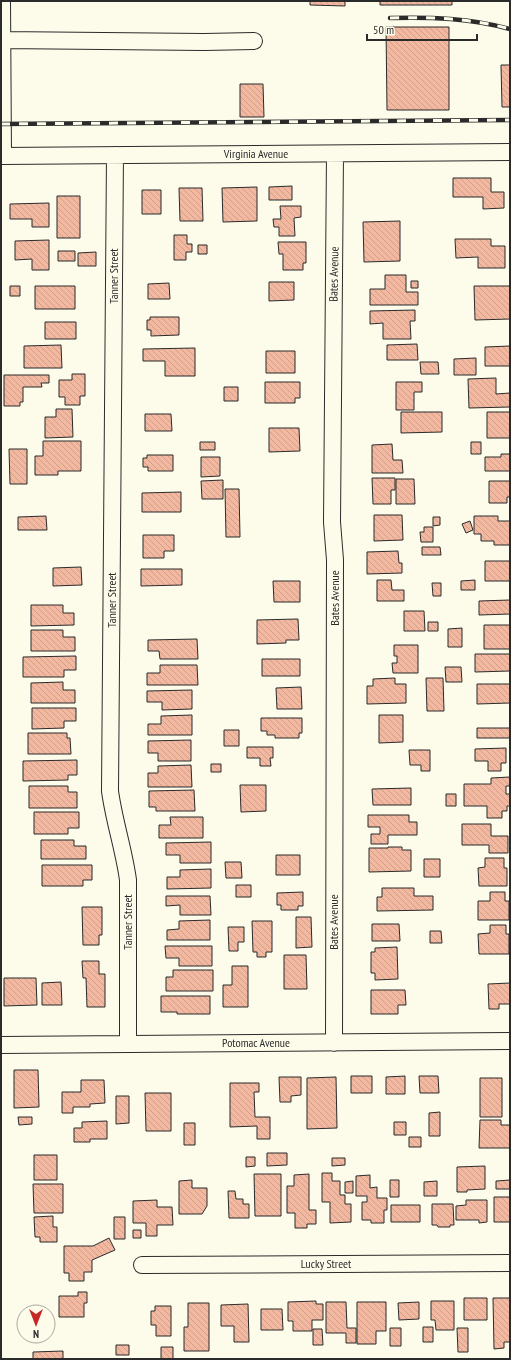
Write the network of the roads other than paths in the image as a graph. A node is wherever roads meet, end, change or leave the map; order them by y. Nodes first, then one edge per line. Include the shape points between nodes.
1 (2, 1) edge
2 (2, 40) junction
3 (254, 41) dead end
4 (510, 152) edge
5 (335, 154) junction
6 (115, 155) junction
7 (2, 156) edge
8 (510, 1041) edge
9 (334, 1042) junction
10 (128, 1044) junction
11 (1, 1045) edge
12 (510, 1263) edge
13 (142, 1265) dead end

1 - 2 street
2 - 3 street
2 - 7 street
4 - 5 street, Virginia Avenue
5 - 6 street, Virginia Avenue
5 - 9 street, Bates Avenue via 332,514 335,560
6 - 7 street, Virginia Avenue
6 - 10 street, Tanner Street via 110,791 128,880
8 - 9 street, Potomac Avenue
9 - 10 street, Potomac Avenue
10 - 11 street, Potomac Avenue
12 - 13 street, Lucky Street

